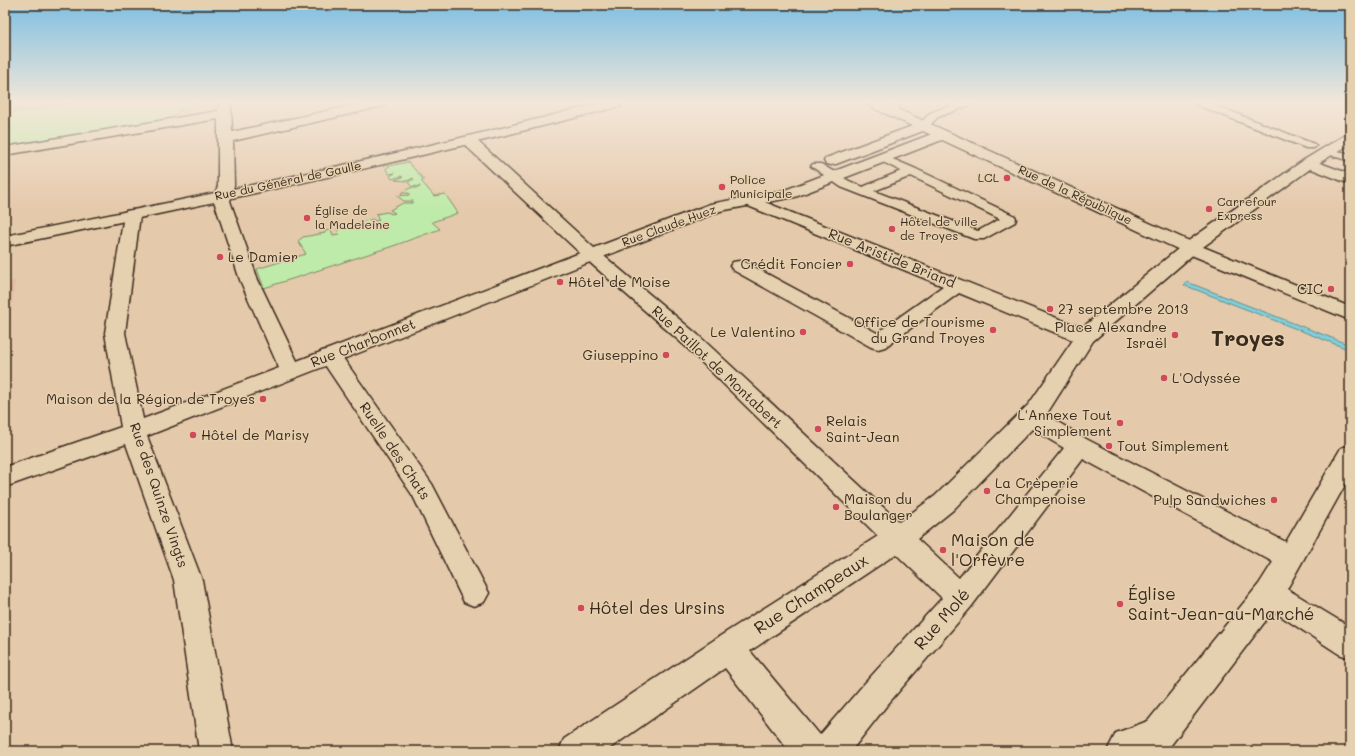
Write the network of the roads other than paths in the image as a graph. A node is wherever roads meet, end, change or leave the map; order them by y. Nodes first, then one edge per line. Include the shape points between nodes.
1 (70, 138) edge
2 (225, 138) edge
3 (479, 138) edge
4 (891, 138) edge
5 (933, 138) edge
6 (949, 138) edge
7 (1290, 138) edge
8 (1350, 138) edge
9 (468, 141) junction
10 (1310, 146) dead end
11 (5, 151) edge
12 (1337, 154) dead end
13 (882, 158) junction
14 (1350, 158) edge
15 (1309, 163) junction
16 (811, 169) joint
17 (912, 171) junction
18 (833, 176) junction
19 (1350, 179) edge
20 (778, 182) dead end
21 (863, 191) junction
22 (224, 196) junction
23 (747, 200) junction
24 (132, 215) junction
25 (5, 241) edge
26 (1190, 248) junction
27 (592, 255) junction
28 (739, 266) dead end
29 (958, 284) junction
30 (1350, 314) edge
31 (1085, 337) junction
32 (330, 356) junction
33 (291, 371) junction
34 (1031, 417) junction
35 (134, 432) junction
36 (1079, 446) junction
37 (1350, 454) edge
38 (5, 477) edge
39 (898, 538) junction
40 (1291, 558) junction
41 (1269, 592) junction
42 (474, 593) dead end
43 (961, 598) junction
44 (1350, 644) edge
45 (728, 648) junction
46 (1129, 749) edge
47 (216, 751) edge
48 (576, 751) edge
49 (811, 751) edge
50 (829, 751) edge

1 - 11 street
2 - 22 street
3 - 9 street, Rue du Général de Gaulle
4 - 16 street
5 - 13 street, Rue Claude Huez
6 - 26 street, Rue de la République
7 - 10 lane
8 - 15 street
9 - 22 street, Rue du Général de Gaulle
9 - 27 street, Rue Paillot de Montabert
12 - 14 lane
13 - 17 lane
13 - 18 street, Rue Claude Huez
15 - 19 street
15 - 26 street
16 - 18 lane
17 - 21 lane
17 - 21 lane via 1010,219 979,236
18 - 21 lane
18 - 23 street, Rue Claude Huez via 789,194
20 - 23 street, Rue Claude Huez
22 - 24 street, Rue du Général de Gaulle
22 - 33 street via 222,201 249,280
23 - 27 street, Rue Claude Huez via 716,207
23 - 29 street, Rue Aristide Briand
24 - 25 street, Rue du Général de Gaulle
24 - 35 street, Rue des Quinze Vingts via 115,333
26 - 30 street, Rue de la République
26 - 31 street
27 - 32 street, Rue Charbonnet
27 - 39 street, Rue Paillot de Montabert via 691,340
28 - 29 street via 878,342
29 - 31 street, Rue Aristide Briand
31 - 34 street
32 - 33 street, Rue Charbonnet
32 - 42 street, Ruelle des Chats via 424,491
33 - 35 street, Rue Charbonnet
34 - 36 street
34 - 39 street, Rue Champeaux via 944,503
35 - 38 street, Rue Charbonnet
35 - 47 street, Rue des Quinze Vingts via 188,580
36 - 40 street
36 - 43 street, Rue Molé
37 - 40 street
39 - 43 street, Rue Paillot de Montabert
39 - 45 street, Rue Champeaux
40 - 41 street
41 - 44 street
41 - 46 street via 1159,733
43 - 50 street, Rue Molé
45 - 48 street, Rue Champeaux
45 - 49 street

